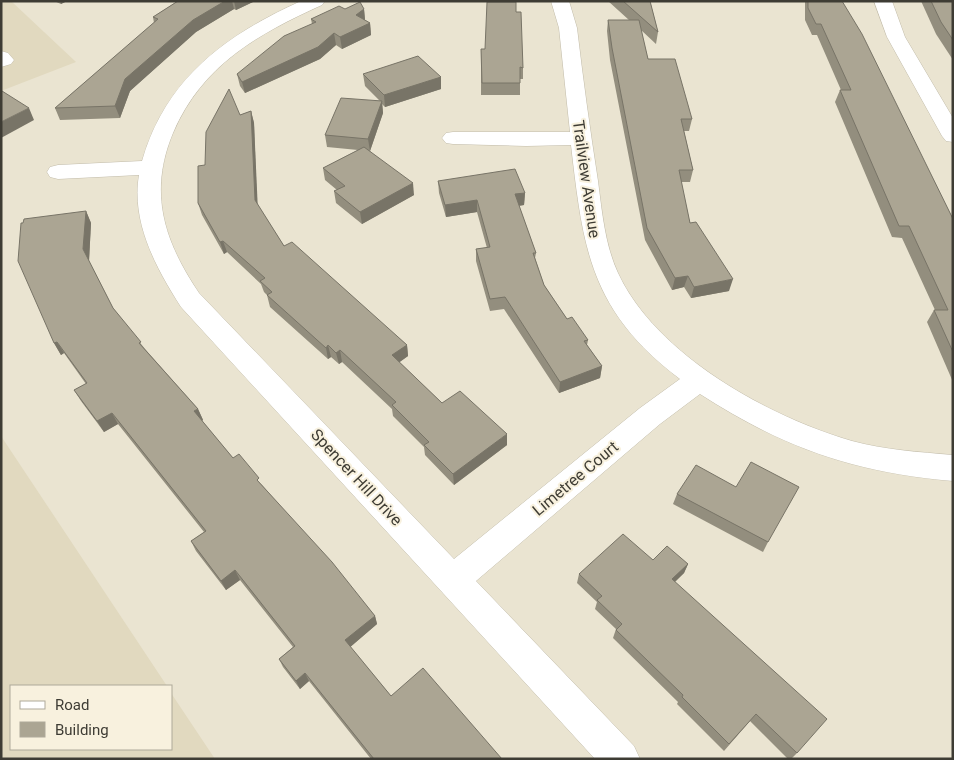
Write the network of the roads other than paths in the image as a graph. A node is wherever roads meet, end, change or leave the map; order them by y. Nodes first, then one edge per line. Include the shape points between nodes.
1 (316, 1) edge
2 (560, 1) edge
3 (883, 1) edge
4 (1, 57) edge
5 (1, 61) edge
6 (953, 136) edge
7 (453, 138) dead end
8 (581, 138) junction
9 (150, 167) junction
10 (58, 172) dead end
11 (698, 379) junction
12 (953, 468) edge
13 (454, 579) junction
14 (621, 759) edge

1 - 9 street, Spencer Hill Drive via 250,35 188,87 165,125
2 - 8 street, Trailview Avenue via 568,28
3 - 6 street via 896,37
4 - 5 street via 4,60
7 - 8 street
8 - 11 street, Trailview Avenue via 594,238 606,275 631,314 660,346
9 - 10 street
9 - 13 street, Spencer Hill Drive via 149,202 159,244 172,273 190,300
11 - 12 street, Trailview Avenue via 738,404 796,432 852,453 908,464
11 - 13 street, Limetree Court
13 - 14 street, Spencer Hill Drive

